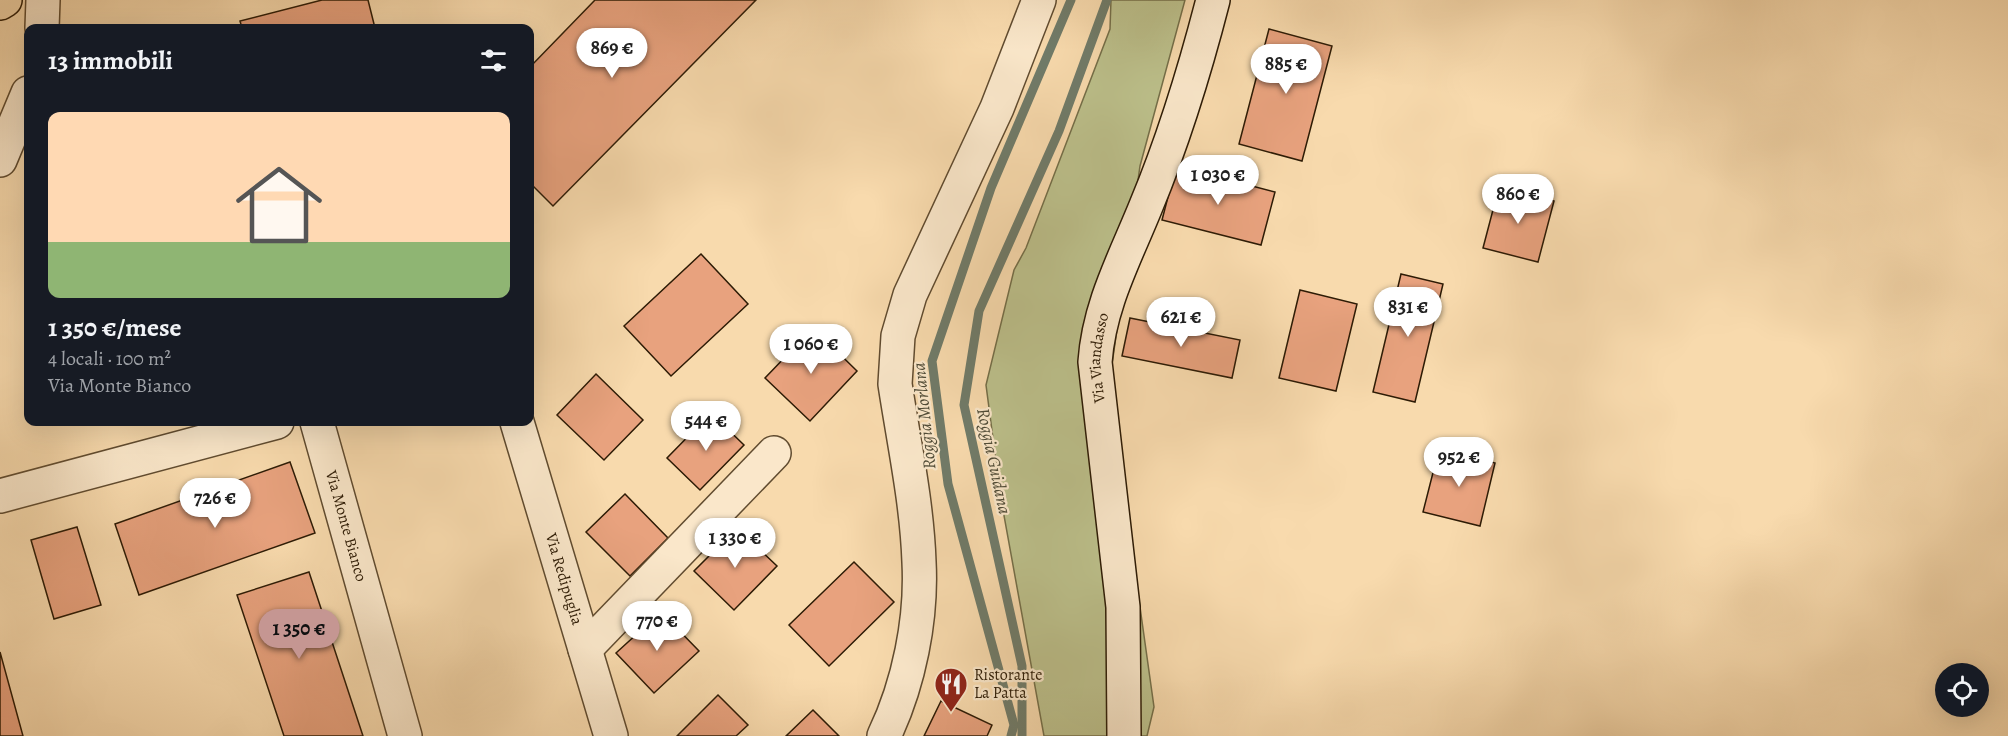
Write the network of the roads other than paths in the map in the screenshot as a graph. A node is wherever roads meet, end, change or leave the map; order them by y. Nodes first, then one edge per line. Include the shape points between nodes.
1 (5, 0) edge
2 (43, 0) edge
3 (1039, 0) edge
4 (1213, 0) edge
5 (0, 3) edge
6 (42, 24) edge
7 (24, 103) edge
8 (0, 160) edge
9 (262, 426) edge
10 (317, 426) edge
11 (518, 426) edge
12 (774, 453) dead end
13 (0, 496) edge
14 (585, 649) junction
15 (405, 736) edge
16 (611, 736) edge
17 (884, 736) edge
18 (1124, 736) edge

1 - 5 highway
2 - 6 street
3 - 17 street via 997,108 910,295 900,327 895,384 920,565 907,672
4 - 18 street, Via Viandasso via 1171,140 1109,290 1097,335 1095,362 1123,607
7 - 8 street
9 - 13 street
10 - 15 street, Via Monte Bianco
11 - 14 street, Via Redipuglia
12 - 14 street
14 - 16 street, Via Redipuglia

